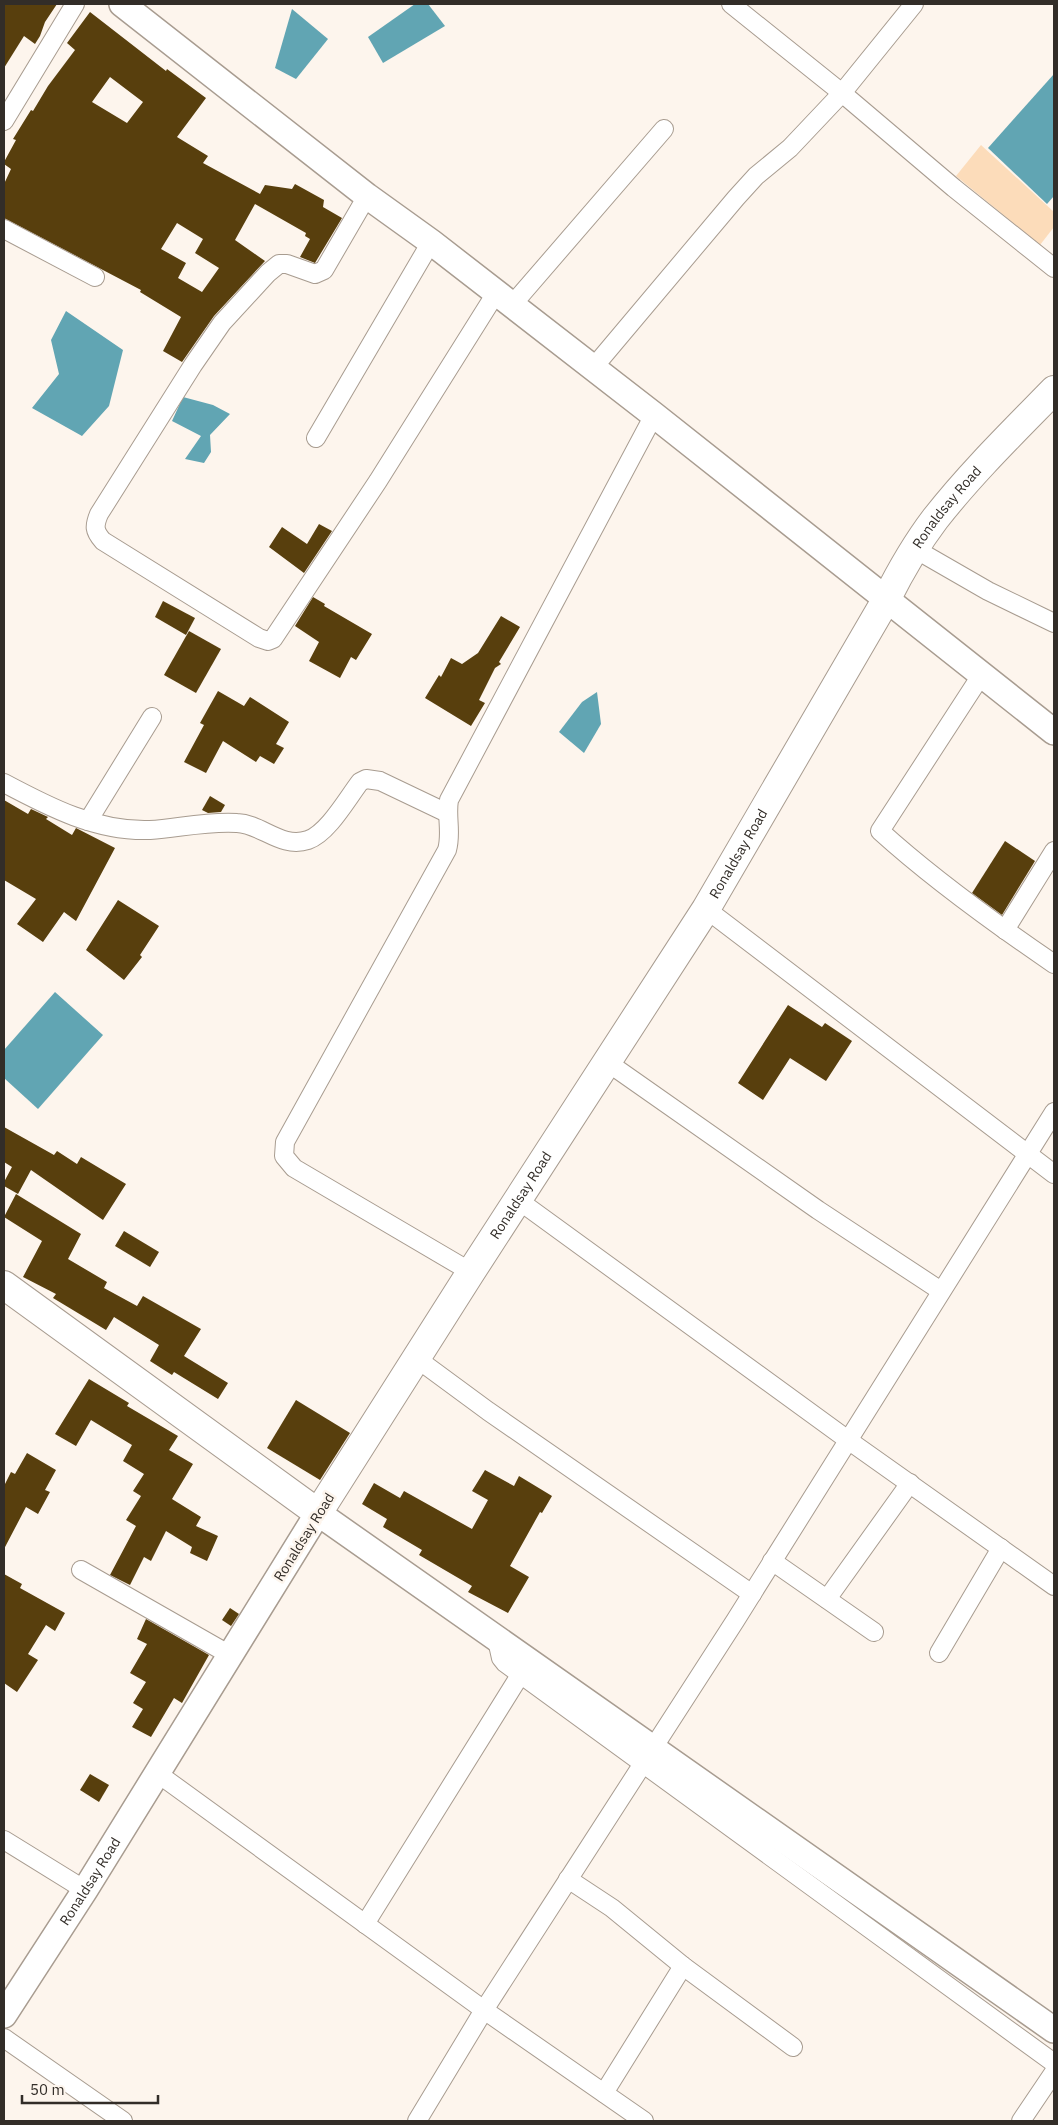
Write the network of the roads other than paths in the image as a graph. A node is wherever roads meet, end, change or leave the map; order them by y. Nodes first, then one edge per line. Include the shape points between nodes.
1 (74, 4) edge
2 (122, 4) edge
3 (731, 4) edge
4 (914, 4) edge
5 (842, 93) junction
6 (4, 121) edge
7 (664, 129) dead end
8 (367, 196) junction
9 (4, 229) edge
10 (431, 242) junction
11 (1054, 268) edge
12 (95, 277) dead end
13 (504, 299) junction
14 (593, 368) junction
15 (1054, 390) edge
16 (654, 415) junction
17 (316, 438) dead end
18 (915, 549) junction
19 (886, 600) junction
20 (1054, 624) edge
21 (982, 674) junction
22 (152, 717) dead end
23 (1054, 732) edge
24 (4, 782) edge
25 (446, 813) junction
26 (88, 821) junction
27 (1054, 851) edge
28 (706, 909) junction
29 (1005, 930) junction
30 (1054, 964) edge
31 (607, 1062) junction
32 (1054, 1112) edge
33 (1028, 1154) junction
34 (1054, 1174) edge
35 (518, 1200) junction
36 (471, 1272) junction
37 (4, 1285) edge
38 (941, 1291) junction
39 (416, 1358) junction
40 (848, 1440) junction
41 (910, 1483) junction
42 (318, 1513) junction
43 (1001, 1548) junction
44 (772, 1561) junction
45 (81, 1570) dead end
46 (1054, 1586) edge
47 (752, 1594) junction
48 (827, 1599) junction
49 (874, 1632) dead end
50 (939, 1653) dead end
51 (230, 1655) junction
52 (524, 1668) junction
53 (648, 1756) junction
54 (157, 1773) junction
55 (4, 1840) edge
56 (568, 1879) junction
57 (85, 1890) junction
58 (365, 1924) junction
59 (683, 1966) junction
60 (484, 2010) junction
61 (4, 2015) edge
62 (1054, 2030) edge
63 (4, 2038) edge
64 (793, 2047) dead end
65 (1054, 2063) edge
66 (1054, 2072) edge
67 (604, 2093) junction
68 (123, 2121) edge
69 (417, 2121) edge
70 (644, 2121) edge
71 (1021, 2121) edge

1 - 6 street
2 - 8 street
3 - 5 street
4 - 5 street
5 - 11 street
5 - 14 street via 790,148 756,176
7 - 13 street
8 - 10 street
8 - 13 street via 324,270 315,274 279,264 222,323 99,514 95,530 103,541 259,638 273,639
9 - 12 street
10 - 13 street
10 - 17 street
13 - 14 street
14 - 16 street
15 - 18 main road, Ronaldsay Road via 998,447 935,519
16 - 19 street
16 - 25 street via 449,800
18 - 19 main road, Ronaldsay Road
18 - 20 street
19 - 21 street
19 - 28 main road, Ronaldsay Road
21 - 23 street
21 - 29 street via 880,831
22 - 26 street
24 - 26 street
25 - 26 street via 372,778 360,782 324,832 297,843 286,842 239,822 149,830 121,829
25 - 36 street via 450,829 447,850 283,1150 294,1168
27 - 29 street
28 - 31 main road, Ronaldsay Road
28 - 33 street
29 - 30 street
31 - 35 main road, Ronaldsay Road
31 - 38 street via 818,1210
32 - 33 street
33 - 34 street
33 - 38 street
35 - 36 main road, Ronaldsay Road
35 - 40 street
36 - 39 main road, Ronaldsay Road
37 - 42 main road
38 - 40 street
39 - 42 main road, Ronaldsay Road
39 - 47 street
40 - 41 street
40 - 44 street
41 - 43 street
41 - 48 street
42 - 51 street, Ronaldsay Road
42 - 52 street via 497,1640
43 - 46 street
43 - 50 street
44 - 47 street
44 - 48 street
45 - 51 street
47 - 53 street
48 - 49 street
51 - 54 street, Ronaldsay Road
52 - 53 street
52 - 58 street
53 - 56 street
53 - 62 street
53 - 65 street
54 - 57 street, Ronaldsay Road
54 - 58 street
55 - 57 street
56 - 59 street via 619,1914
56 - 60 street
57 - 61 street, Ronaldsay Road
58 - 60 street
59 - 64 street
59 - 67 street
60 - 67 street
60 - 69 street
63 - 68 street
66 - 71 street
67 - 70 street

